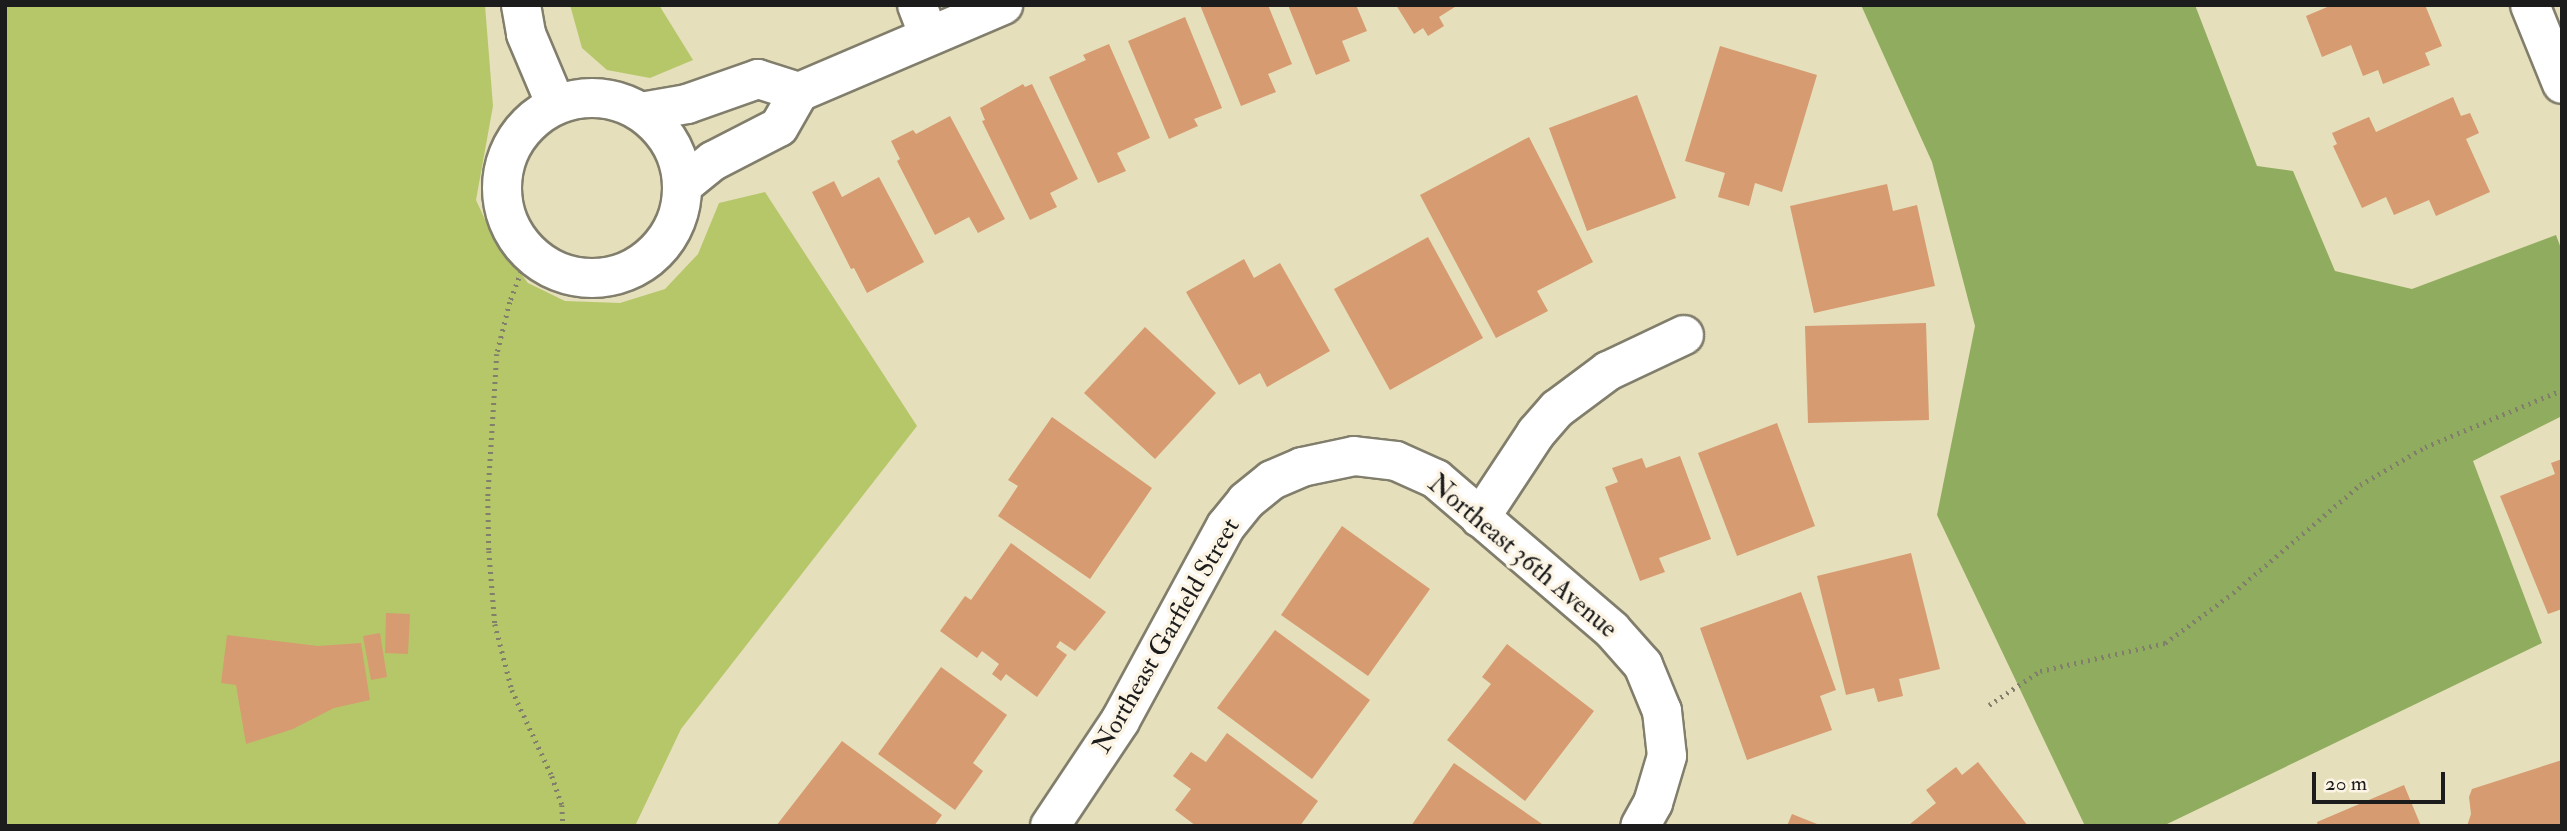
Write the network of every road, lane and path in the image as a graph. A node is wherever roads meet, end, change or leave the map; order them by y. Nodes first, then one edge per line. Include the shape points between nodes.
1 (521, 5) edge
2 (1003, 5) edge
3 (2530, 5) edge
4 (923, 21) edge
5 (2562, 84) edge
6 (799, 92) junction
7 (556, 105) junction
8 (641, 112) junction
9 (682, 186) junction
10 (529, 253) junction
11 (1684, 335) dead end
12 (2562, 390) edge
13 (1302, 467) joint
14 (1480, 518) junction
15 (1989, 705) dead end
16 (563, 826) edge
17 (1050, 826) edge
18 (1640, 826) edge

1 - 7 street via 526,34
2 - 4 street
3 - 5 street
4 - 6 street
6 - 8 street via 758,79 687,104
6 - 9 street via 779,127 713,162
7 - 8 street via 590,97
7 - 10 street via 527,125 508,154 504,171 504,207
8 - 9 street via 671,144
9 - 10 street via 668,237 644,262 628,271 576,277
10 - 16 path via 497,354 489,551 495,624 512,690 555,786
11 - 14 street via 1608,371 1557,409
12 - 15 path via 2425,447 2360,485 2233,593 2165,643 2040,671
13 - 14 street, Northeast 36th Avenue via 1354,456 1396,461 1436,479
13 - 17 street, Northeast Garfield Street via 1272,480 1246,501 1226,526 1121,721
14 - 18 street, Northeast 36th Avenue via 1612,630 1643,665 1662,711 1667,756 1653,803

